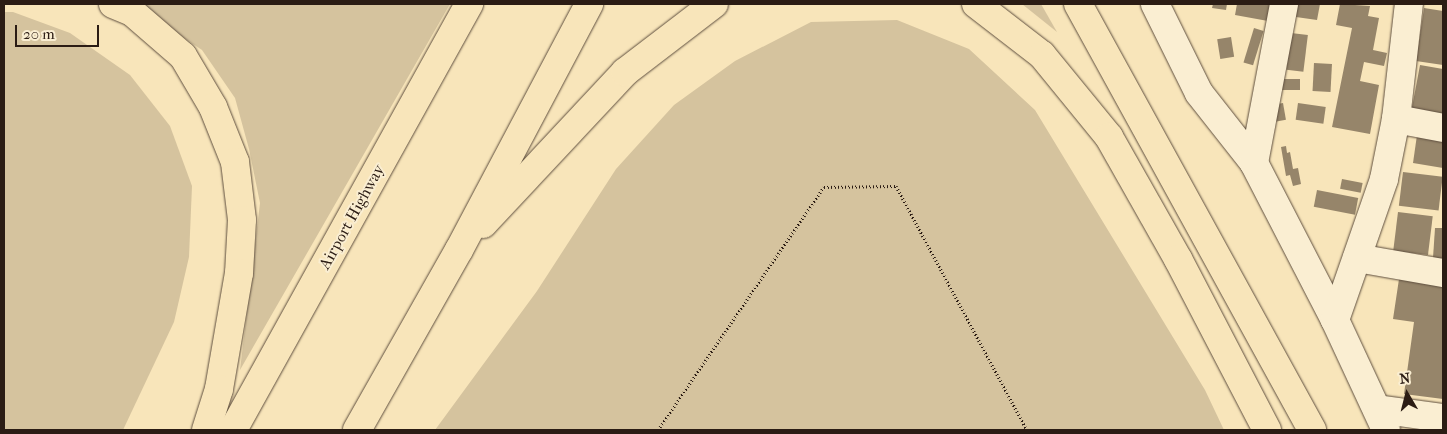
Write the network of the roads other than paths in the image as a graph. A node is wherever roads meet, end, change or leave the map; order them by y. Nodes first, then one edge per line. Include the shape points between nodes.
1 (113, 4) edge
2 (469, 4) edge
3 (589, 4) edge
4 (714, 4) edge
5 (976, 4) edge
6 (1078, 4) edge
7 (1155, 4) edge
8 (1284, 4) edge
9 (1409, 4) edge
10 (1396, 119) junction
11 (1443, 128) edge
12 (1254, 163) junction
13 (459, 250) junction
14 (1357, 258) junction
15 (1443, 273) edge
16 (1335, 320) junction
17 (1443, 418) edge
18 (1382, 419) edge
19 (206, 430) edge
20 (233, 430) edge
21 (357, 430) edge
22 (1267, 430) edge
23 (1312, 430) edge

1 - 19 highway via 132,12 182,56 213,107 235,162 242,220 239,273 219,389
2 - 20 highway, Airport Highway
3 - 13 highway
4 - 13 highway via 625,72
5 - 22 highway via 1042,54 1109,137 1178,259
6 - 23 highway
7 - 12 street via 1199,93
8 - 12 street
9 - 10 street
10 - 11 street
10 - 14 street via 1384,179
12 - 16 street
13 - 21 highway
14 - 15 street
14 - 16 street
16 - 18 street
17 - 18 street

